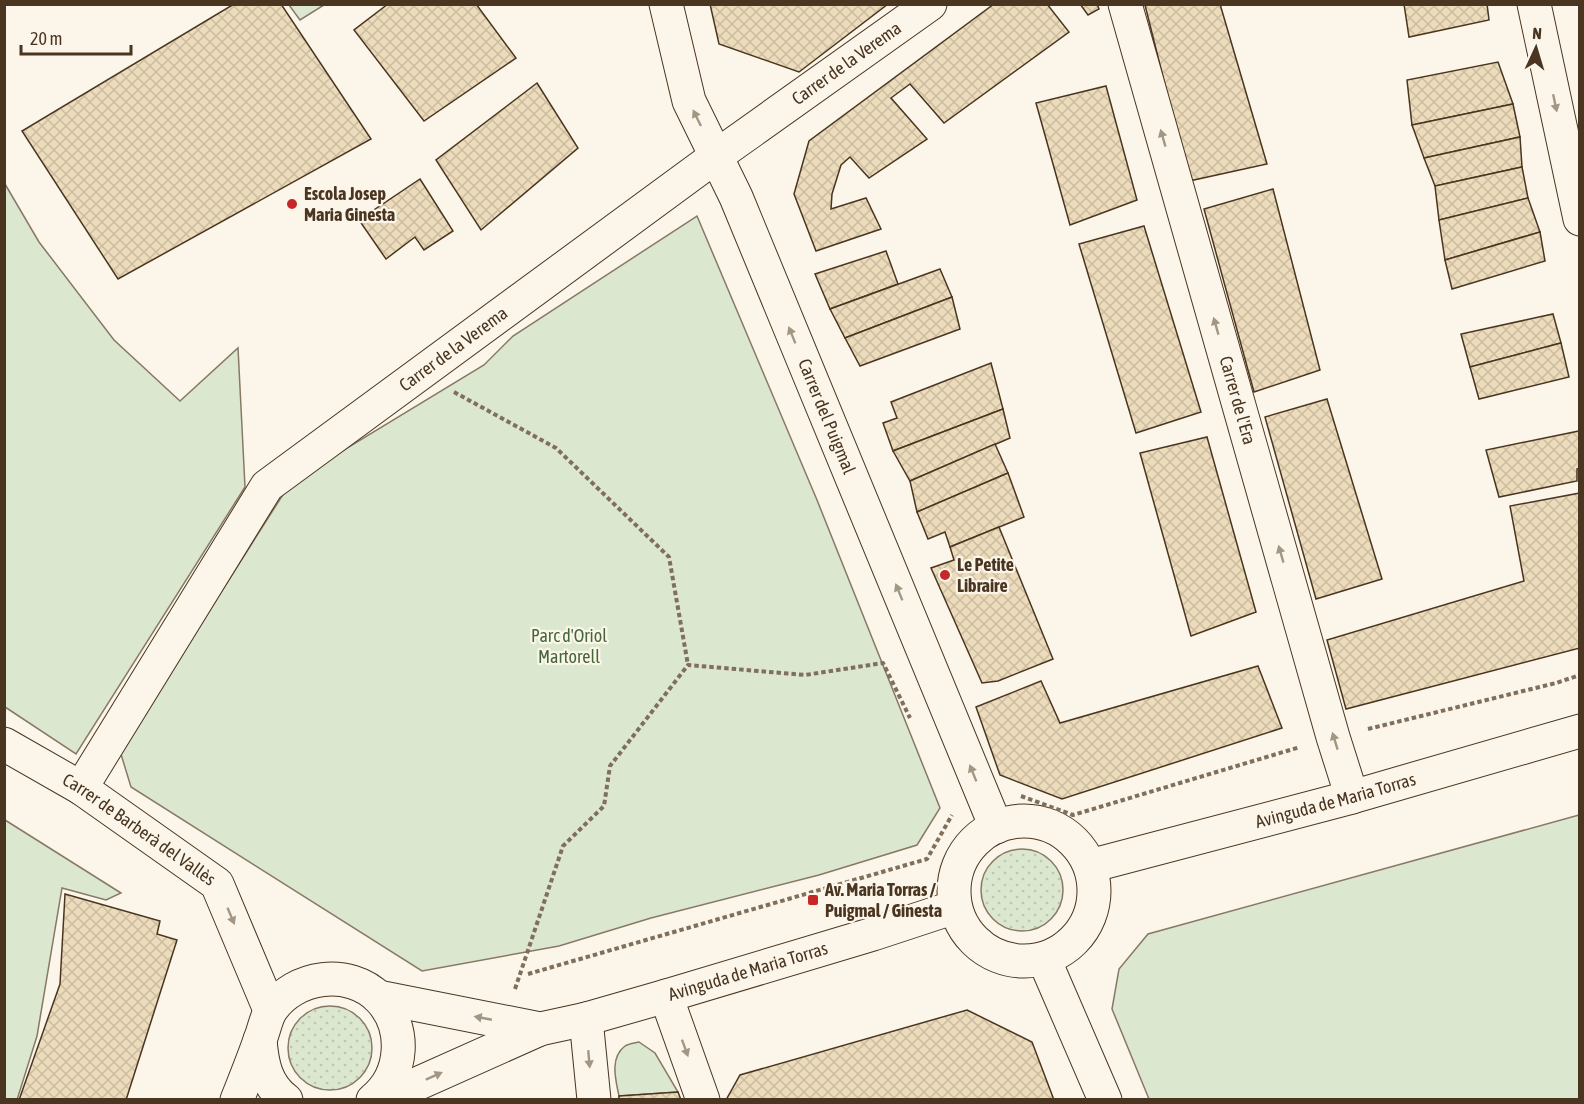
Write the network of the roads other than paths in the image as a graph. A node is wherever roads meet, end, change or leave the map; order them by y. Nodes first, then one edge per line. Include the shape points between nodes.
1 (666, 4) edge
2 (930, 4) edge
3 (1125, 4) edge
4 (1534, 4) edge
5 (715, 156) junction
6 (1580, 219) edge
7 (1580, 731) edge
8 (4, 744) edge
9 (81, 788) junction
10 (1353, 797) junction
11 (990, 813) junction
12 (1090, 866) junction
13 (955, 907) junction
14 (1044, 959) junction
15 (666, 996) junction
16 (378, 997) junction
17 (586, 1019) junction
18 (265, 1025) junction
19 (540, 1029) junction
20 (237, 1100) edge
21 (285, 1100) edge
22 (373, 1100) edge
23 (381, 1100) edge
24 (594, 1100) edge
25 (703, 1100) edge
26 (1105, 1100) edge

5 -> 1 street, Carrer del Puigmal via 689,101
2 - 5 street, Carrer de la Verema
10 -> 3 street, Carrer de l'Era
4 -> 6 street
5 - 9 street, Carrer de la Verema via 267,486
11 -> 5 street, Carrer del Puigmal via 736,197
7 - 10 street, Avinguda de Maria Torras
8 - 9 street, Carrer de Barberà del Vallès
9 -> 18 street, Carrer de Barberà del Vallès via 217,884
10 - 12 street, Avinguda de Maria Torras
11 - 12 street via 1053,826 1077,844
11 - 13 street via 961,859
12 - 14 street via 1095,898 1088,923 1067,948
13 - 14 street via 966,932 989,953 1012,961
13 - 15 street, Avinguda de Maria Torras
14 - 26 street
15 - 17 street, Avinguda de Maria Torras
15 -> 25 street
16 - 18 street via 352,981 321,978 292,988
19 -> 16 street, Avinguda de Maria Torras
16 - 22 street via 391,1014 398,1034 399,1056 393,1076
17 - 19 street, Avinguda de Maria Torras
17 -> 24 street
18 - 20 street
18 - 21 street, Carrer de Barberà del Vallès via 261,1060 268,1079
23 -> 19 street, Avinguda de Maria Torras

